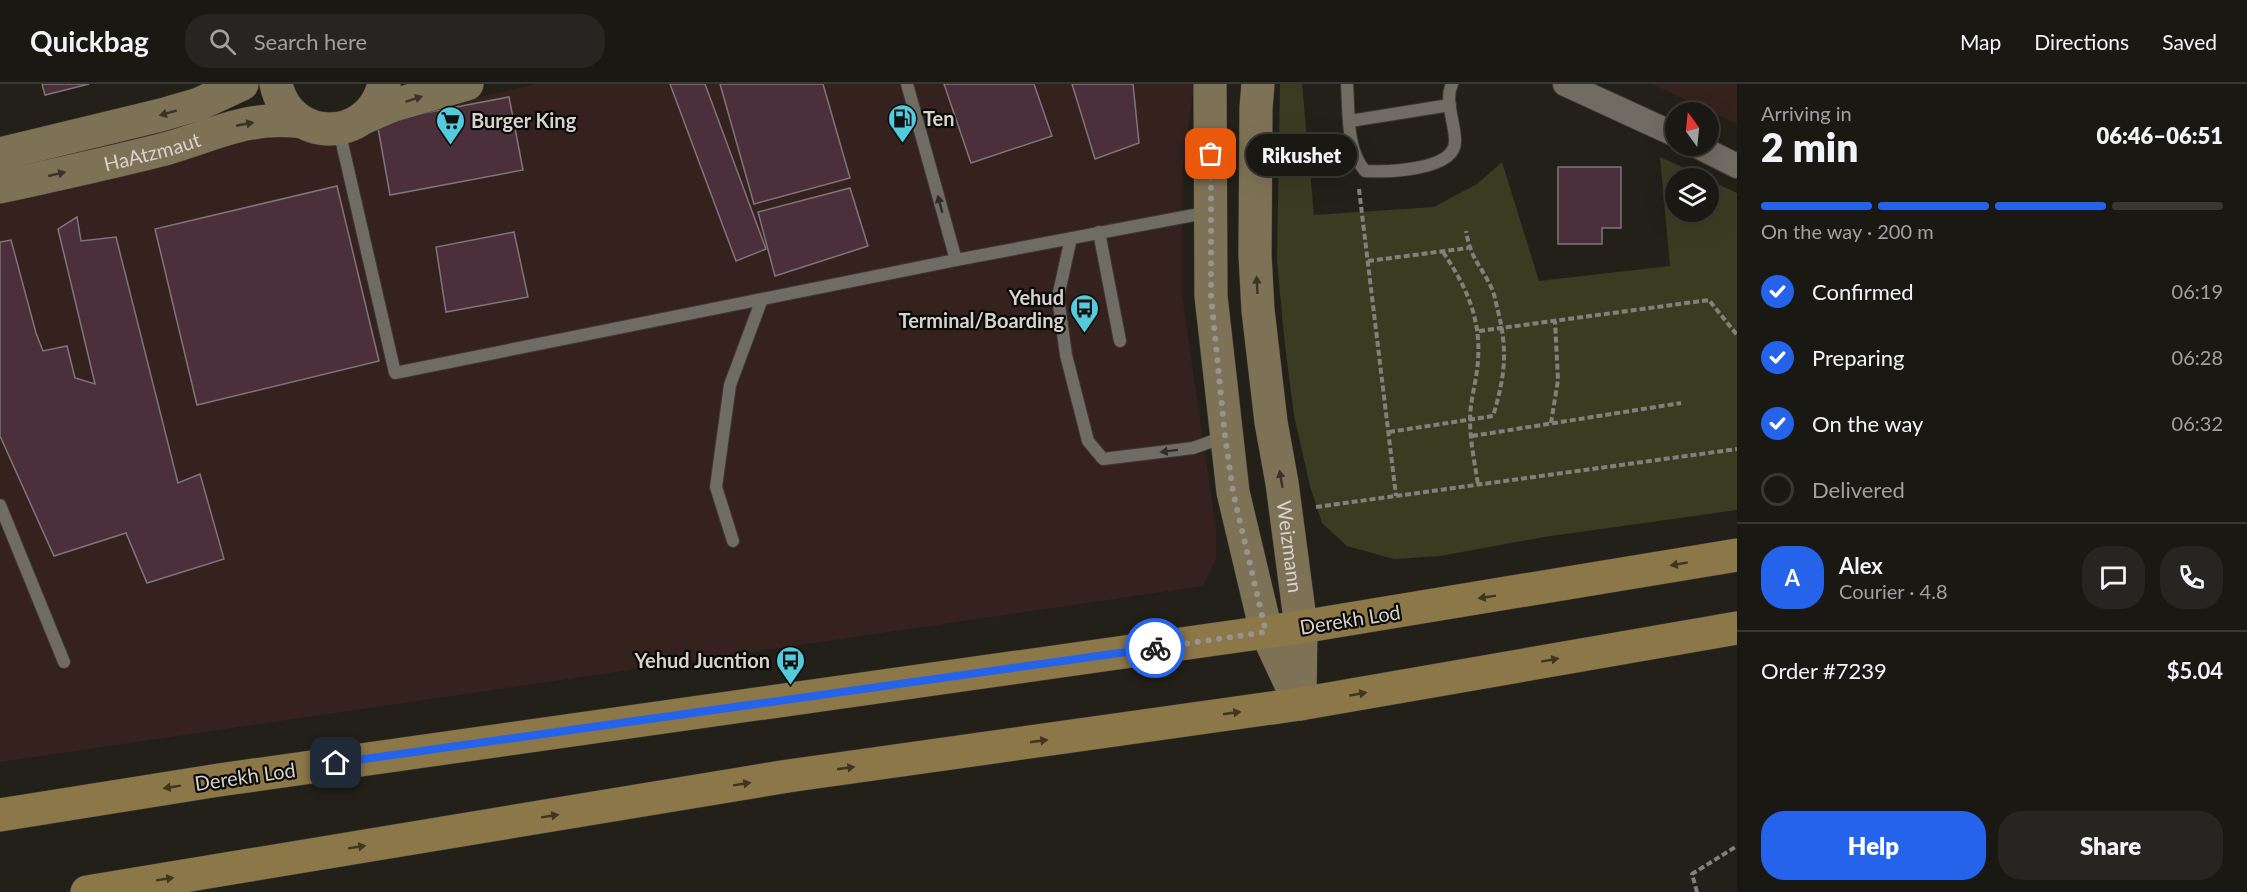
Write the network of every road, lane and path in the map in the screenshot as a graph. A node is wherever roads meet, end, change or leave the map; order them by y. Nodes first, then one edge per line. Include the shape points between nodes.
1 (242, 84) edge
2 (276, 84) edge
3 (384, 84) edge
4 (467, 84) edge
5 (907, 84) edge
6 (1210, 84) edge
7 (1258, 84) edge
8 (1347, 84) edge
9 (1452, 84) edge
10 (1565, 84) edge
11 (1450, 105) junction
12 (1350, 121) junction
13 (302, 122) junction
14 (351, 124) junction
15 (1665, 130) edge
16 (0, 154) edge
17 (1717, 156) edge
18 (1356, 161) junction
19 (1737, 166) edge
20 (0, 187) edge
21 (1211, 212) junction
22 (1466, 231) dead end
23 (1099, 232) junction
24 (1071, 238) junction
25 (1469, 248) junction
26 (1443, 252) junction
27 (956, 260) junction
28 (1368, 261) junction
29 (762, 299) junction
30 (1555, 321) junction
31 (1502, 328) junction
32 (1479, 331) junction
33 (1737, 335) edge
34 (1120, 341) dead end
35 (1681, 403) dead end
36 (1470, 419) junction
37 (1551, 423) junction
38 (1389, 432) junction
39 (1225, 436) junction
40 (1472, 436) junction
41 (1737, 449) edge
42 (1478, 485) junction
43 (1396, 496) junction
44 (0, 505) edge
45 (1306, 509) dead end
46 (733, 541) dead end
47 (1737, 555) edge
48 (1301, 627) junction
49 (1737, 628) edge
50 (1266, 632) junction
51 (64, 662) dead end
52 (1300, 704) junction
53 (0, 815) edge
54 (1737, 846) edge
55 (87, 892) edge
56 (1697, 892) edge

1 -> 16 street, HaAtzmaut via 199,104 161,115
2 - 13 street via 281,100
3 - 14 street via 373,109
14 -> 4 street via 391,106
27 -> 5 lane
6 - 21 street, Weizmann
48 -> 7 street, Weizmann via 1258,310
8 - 12 lane
9 - 11 lane
10 - 15 street
11 - 12 lane
11 - 18 lane via 1456,144 1448,157 1437,164 1365,171
12 - 18 lane
13 - 14 street, HaAtzmaut via 314,127
20 -> 13 street, HaAtzmaut via 166,148 235,125 278,119
14 - 29 lane via 395,373
17 - 19 street
18 - 28 path
21 - 23 lane
21 - 39 street, Weizmann via 1211,296
22 - 25 path
23 - 24 lane
23 - 34 lane
24 - 27 lane
39 -> 24 lane via 1193,448 1103,459 1088,441 1070,372 1058,297
25 - 26 path
25 - 31 path via 1492,289
26 - 28 path
26 - 32 path via 1457,273
27 - 29 lane
28 - 38 path
29 - 46 lane via 730,385 716,487
30 - 31 path
30 - 33 path via 1709,300
30 - 37 path via 1558,380
31 - 32 path
31 - 36 path via 1506,350 1493,416
32 - 36 path
35 - 37 path
36 - 38 path
36 - 40 path
37 - 40 path
38 - 43 path
39 - 50 street, Weizmann via 1233,492
40 - 42 path
41 - 42 path
42 - 43 path
43 - 45 path
44 - 51 lane
47 -> 48 main road, Derekh Lod
48 - 50 main road, Derekh Lod
48 - 52 street, Weizmann
52 -> 49 main road
50 - 52 street, Weizmann
50 -> 53 main road, Derekh Lod via 219,780
55 -> 52 main road via 788,776
54 - 56 path via 1692,874

